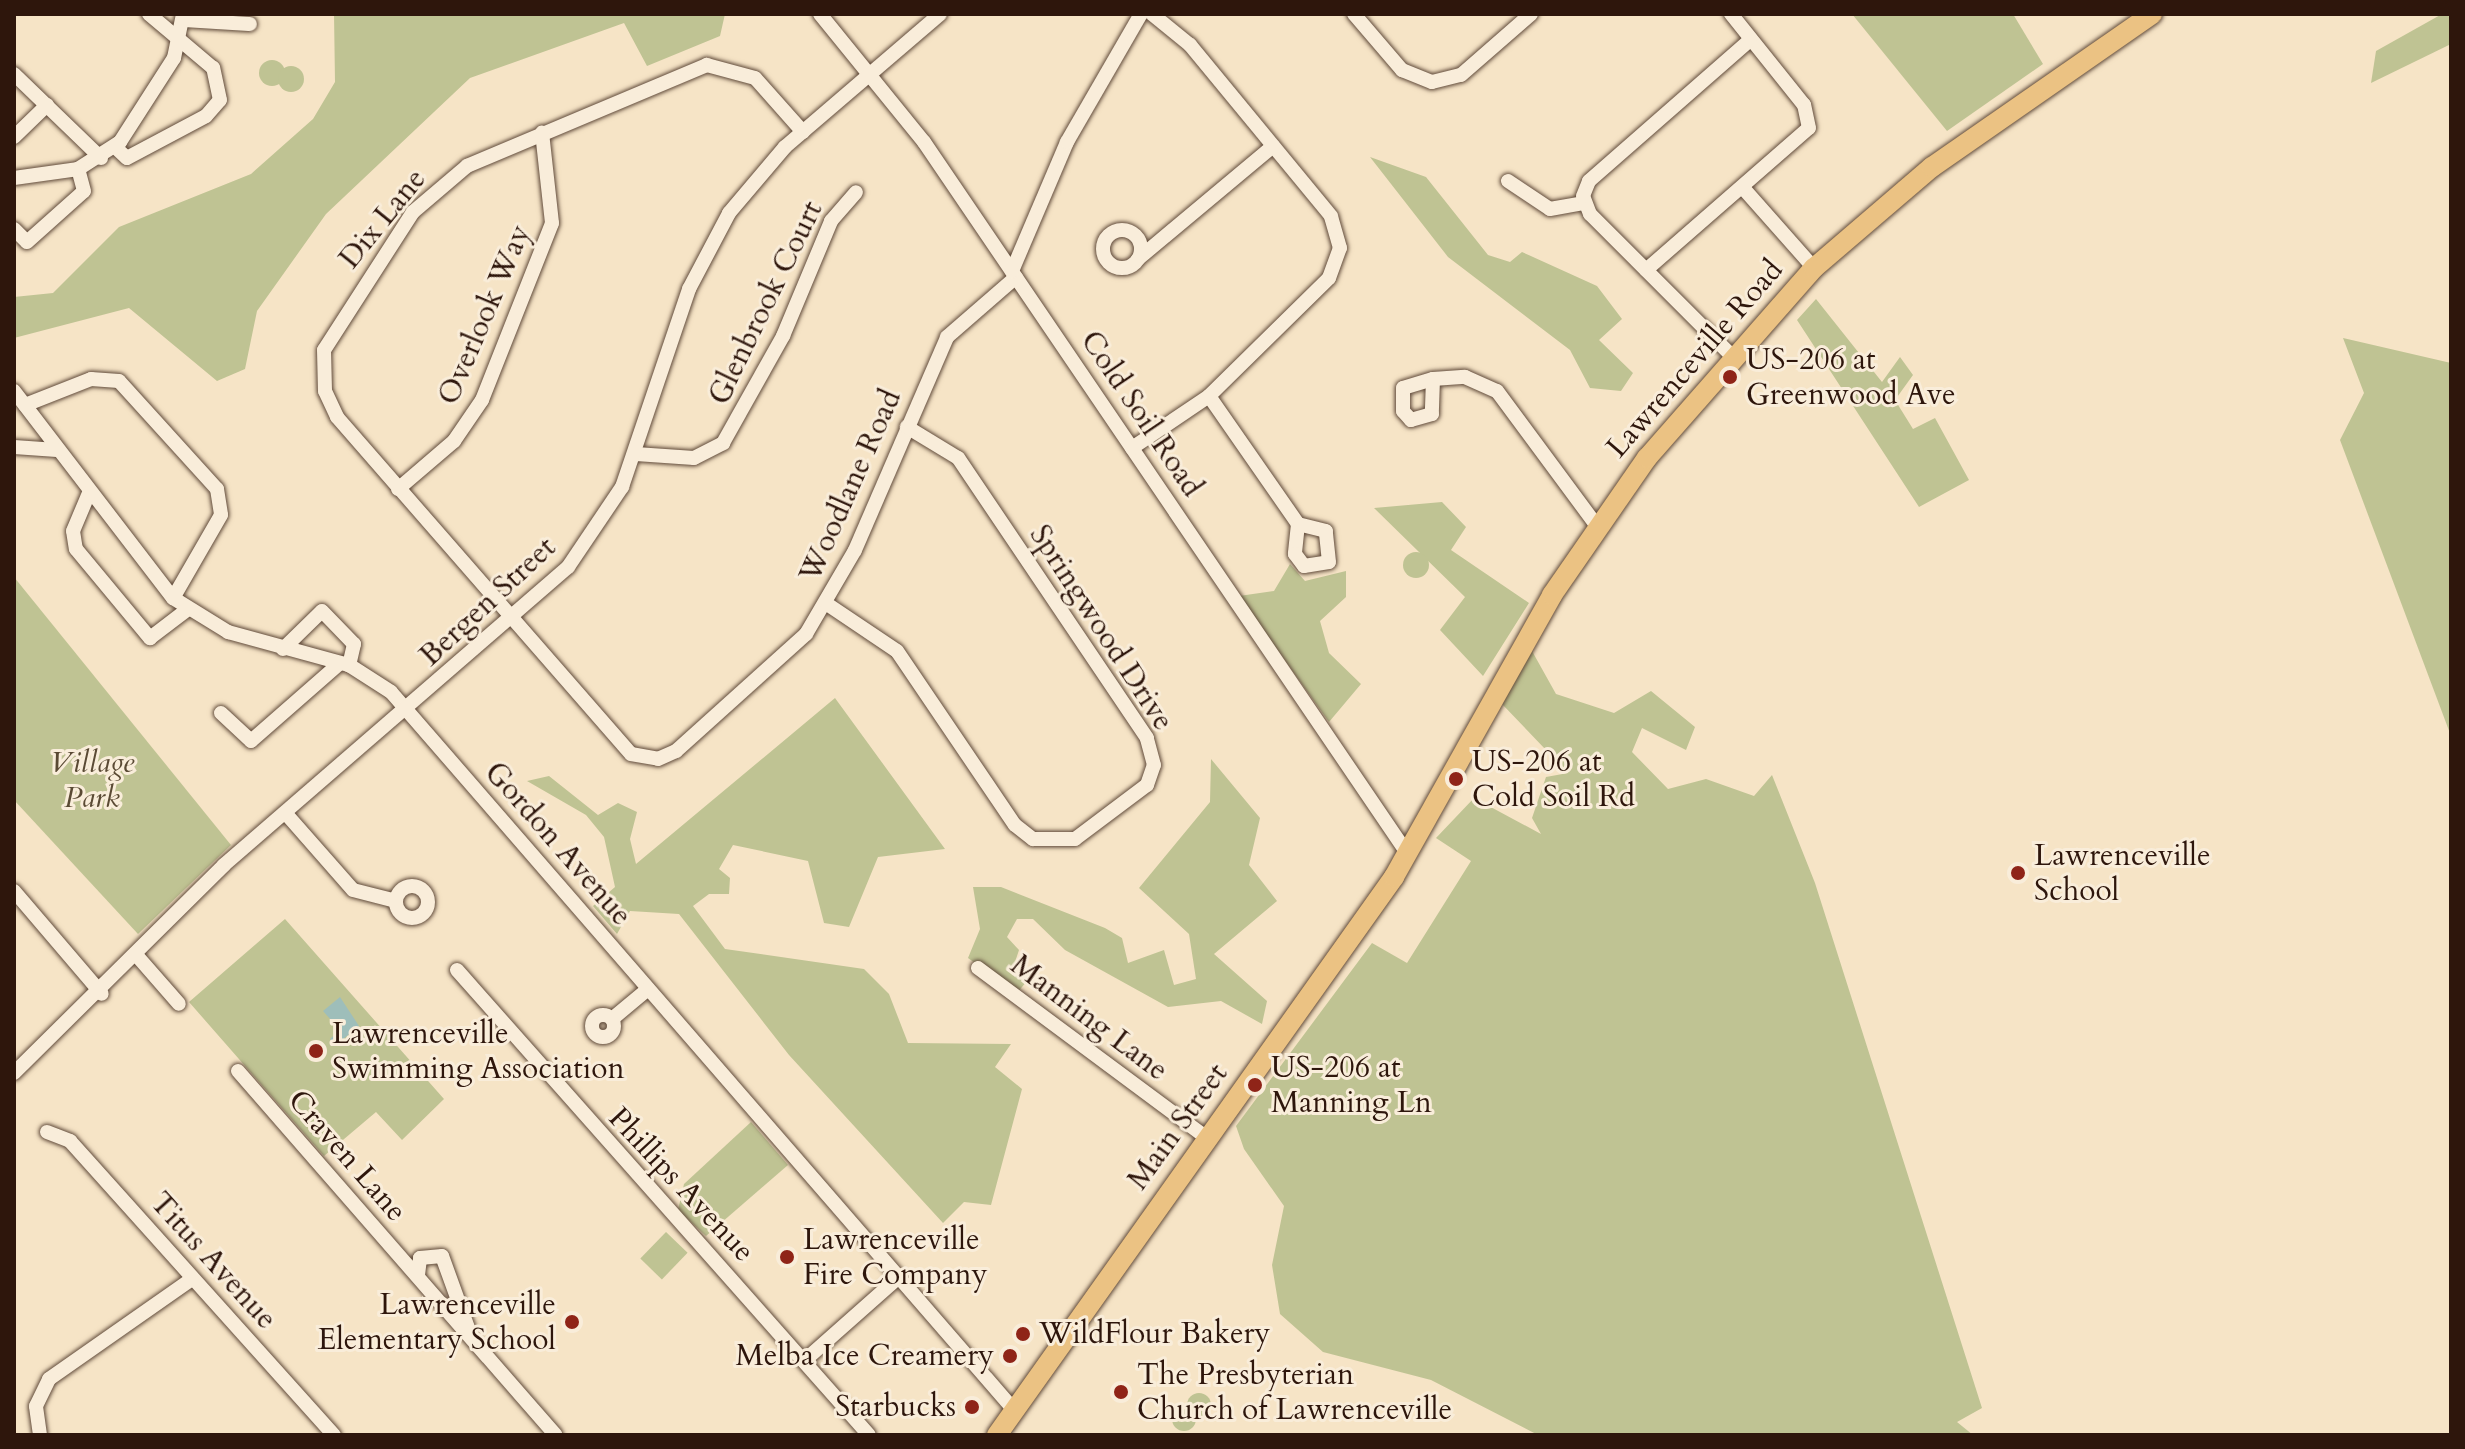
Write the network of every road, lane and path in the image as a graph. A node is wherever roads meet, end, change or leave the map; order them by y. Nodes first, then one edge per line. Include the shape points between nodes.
1 (149, 14) edge
2 (820, 14) edge
3 (939, 14) edge
4 (1141, 14) edge
5 (1152, 14) edge
6 (1354, 14) edge
7 (1531, 14) edge
8 (1731, 14) edge
9 (2152, 14) edge
10 (183, 17) edge
11 (250, 24) dead end
12 (1750, 40) junction
13 (179, 42) junction
14 (14, 74) edge
15 (872, 74) junction
16 (47, 105) junction
17 (803, 132) junction
18 (542, 133) junction
19 (14, 137) edge
20 (1273, 146) junction
21 (115, 147) junction
22 (101, 158) junction
23 (78, 169) junction
24 (14, 178) edge
25 (1508, 181) dead end
26 (1744, 189) junction
27 (856, 192) dead end
28 (1584, 203) junction
29 (14, 229) edge
30 (1138, 259) dead end
31 (1814, 268) junction
32 (1646, 270) junction
33 (1014, 274) junction
34 (1733, 357) junction
35 (1433, 379) dead end
36 (14, 391) edge
37 (1209, 396) junction
38 (25, 405) junction
39 (907, 427) junction
40 (14, 447) edge
41 (1132, 448) junction
42 (57, 450) junction
43 (636, 454) junction
44 (398, 489) junction
45 (89, 493) junction
46 (1298, 524) dead end
47 (1596, 525) junction
48 (173, 598) junction
49 (827, 604) junction
50 (188, 609) junction
51 (512, 620) junction
52 (283, 649) junction
53 (344, 664) junction
54 (408, 711) junction
55 (221, 713) dead end
56 (288, 816) junction
57 (1407, 853) junction
58 (14, 891) edge
59 (396, 901) dead end
60 (138, 957) junction
61 (978, 968) dead end
62 (457, 970) dead end
63 (648, 989) junction
64 (102, 994) junction
65 (179, 1004) dead end
66 (612, 1019) dead end
67 (238, 1071) dead end
68 (14, 1073) edge
69 (47, 1132) dead end
70 (1207, 1138) junction
71 (418, 1275) junction
72 (899, 1277) junction
73 (192, 1279) junction
74 (471, 1336) junction
75 (804, 1361) junction
76 (1014, 1410) junction
77 (858, 1432) edge
78 (40, 1435) edge
79 (334, 1435) edge
80 (556, 1435) edge
81 (997, 1435) edge

1 - 13 street
2 - 15 street, Cold Soil Road
3 - 15 street, Bergen Street
4 - 33 street, Woodlane Road via 1067,142
5 - 20 street via 1190,45
6 - 7 street via 1402,70 1432,82 1461,75
8 - 12 street
9 - 31 highway, Lawrenceville Road via 1932,167
10 - 11 street
10 - 13 street
12 - 26 street via 1810,118 1803,139
12 - 28 street via 1589,181
13 - 21 street via 152,98
13 - 21 street via 218,75 216,107 127,158
14 - 16 street
15 - 17 street, Bergen Street
15 - 33 street, Cold Soil Road
16 - 19 street
16 - 22 street
17 - 18 street, Dix Lane via 755,78 707,65
17 - 43 street, Bergen Street via 749,186 703,259
18 - 44 street, Overlook Way via 552,223 488,386 466,428
18 - 44 street, Dix Lane via 434,190 328,335 322,364 329,404
20 - 30 street
20 - 37 street via 1331,216 1339,258 1329,278
21 - 22 street
22 - 23 street
23 - 24 street
23 - 29 street via 84,191 27,242
25 - 28 street via 1550,209
26 - 31 street
26 - 32 street
27 - 43 street, Glenbrook Court via 831,221 783,336 723,443 694,458
28 - 32 street
31 - 34 highway, Lawrenceville Road
32 - 34 street
33 - 39 street, Woodlane Road via 947,337
33 - 41 street, Cold Soil Road
34 - 47 highway, Lawrenceville Road
35 - 47 street via 1465,377 1497,391
36 - 38 street, Gordon Avenue
37 - 41 street
37 - 46 street
38 - 42 street, Gordon Avenue
38 - 48 street via 91,379 119,381 217,489 221,515
39 - 49 street, Woodlane Road
39 - 49 street, Springwood Drive via 958,458 1147,738 1154,765 1147,785 1075,839 1033,839 1015,825 897,651
40 - 42 street
41 - 57 street, Cold Soil Road
42 - 45 street, Gordon Avenue
43 - 51 street, Bergen Street via 589,542
44 - 51 street, Dix Lane
45 - 48 street, Gordon Avenue
45 - 50 street via 73,531 76,549 150,638
47 - 57 highway, Lawrenceville Road
48 - 50 street, Gordon Avenue
49 - 51 street, Woodlane Road via 790,651 676,751 658,759 623,748
50 - 52 street, Gordon Avenue via 228,632
51 - 54 street, Bergen Street
52 - 53 street, Gordon Avenue
52 - 53 street via 322,611 354,644
53 - 54 street, Gordon Avenue
53 - 55 street via 251,741
54 - 56 street, Bergen Street
54 - 63 street, Gordon Avenue
56 - 59 street via 353,890
56 - 60 street, Bergen Street via 224,865
57 - 70 highway, Main Street
58 - 64 street
60 - 64 street, Bergen Street
60 - 65 street
61 - 70 street, Manning Lane
62 - 75 street, Phillips Avenue via 631,1176 713,1253
63 - 66 street
63 - 72 street, Gordon Avenue
64 - 68 street, Bergen Street
67 - 71 street, Craven Lane
69 - 73 street, Titus Avenue via 70,1141
70 - 76 highway, Main Street
71 - 74 street, Craven Lane
71 - 74 street, Craven Lane via 425,1254 446,1261
72 - 75 street
72 - 76 street, Gordon Avenue
73 - 78 street via 49,1379 36,1406
73 - 79 street, Titus Avenue
74 - 80 street, Craven Lane
75 - 77 street, Phillips Avenue
76 - 81 highway, Main Street

